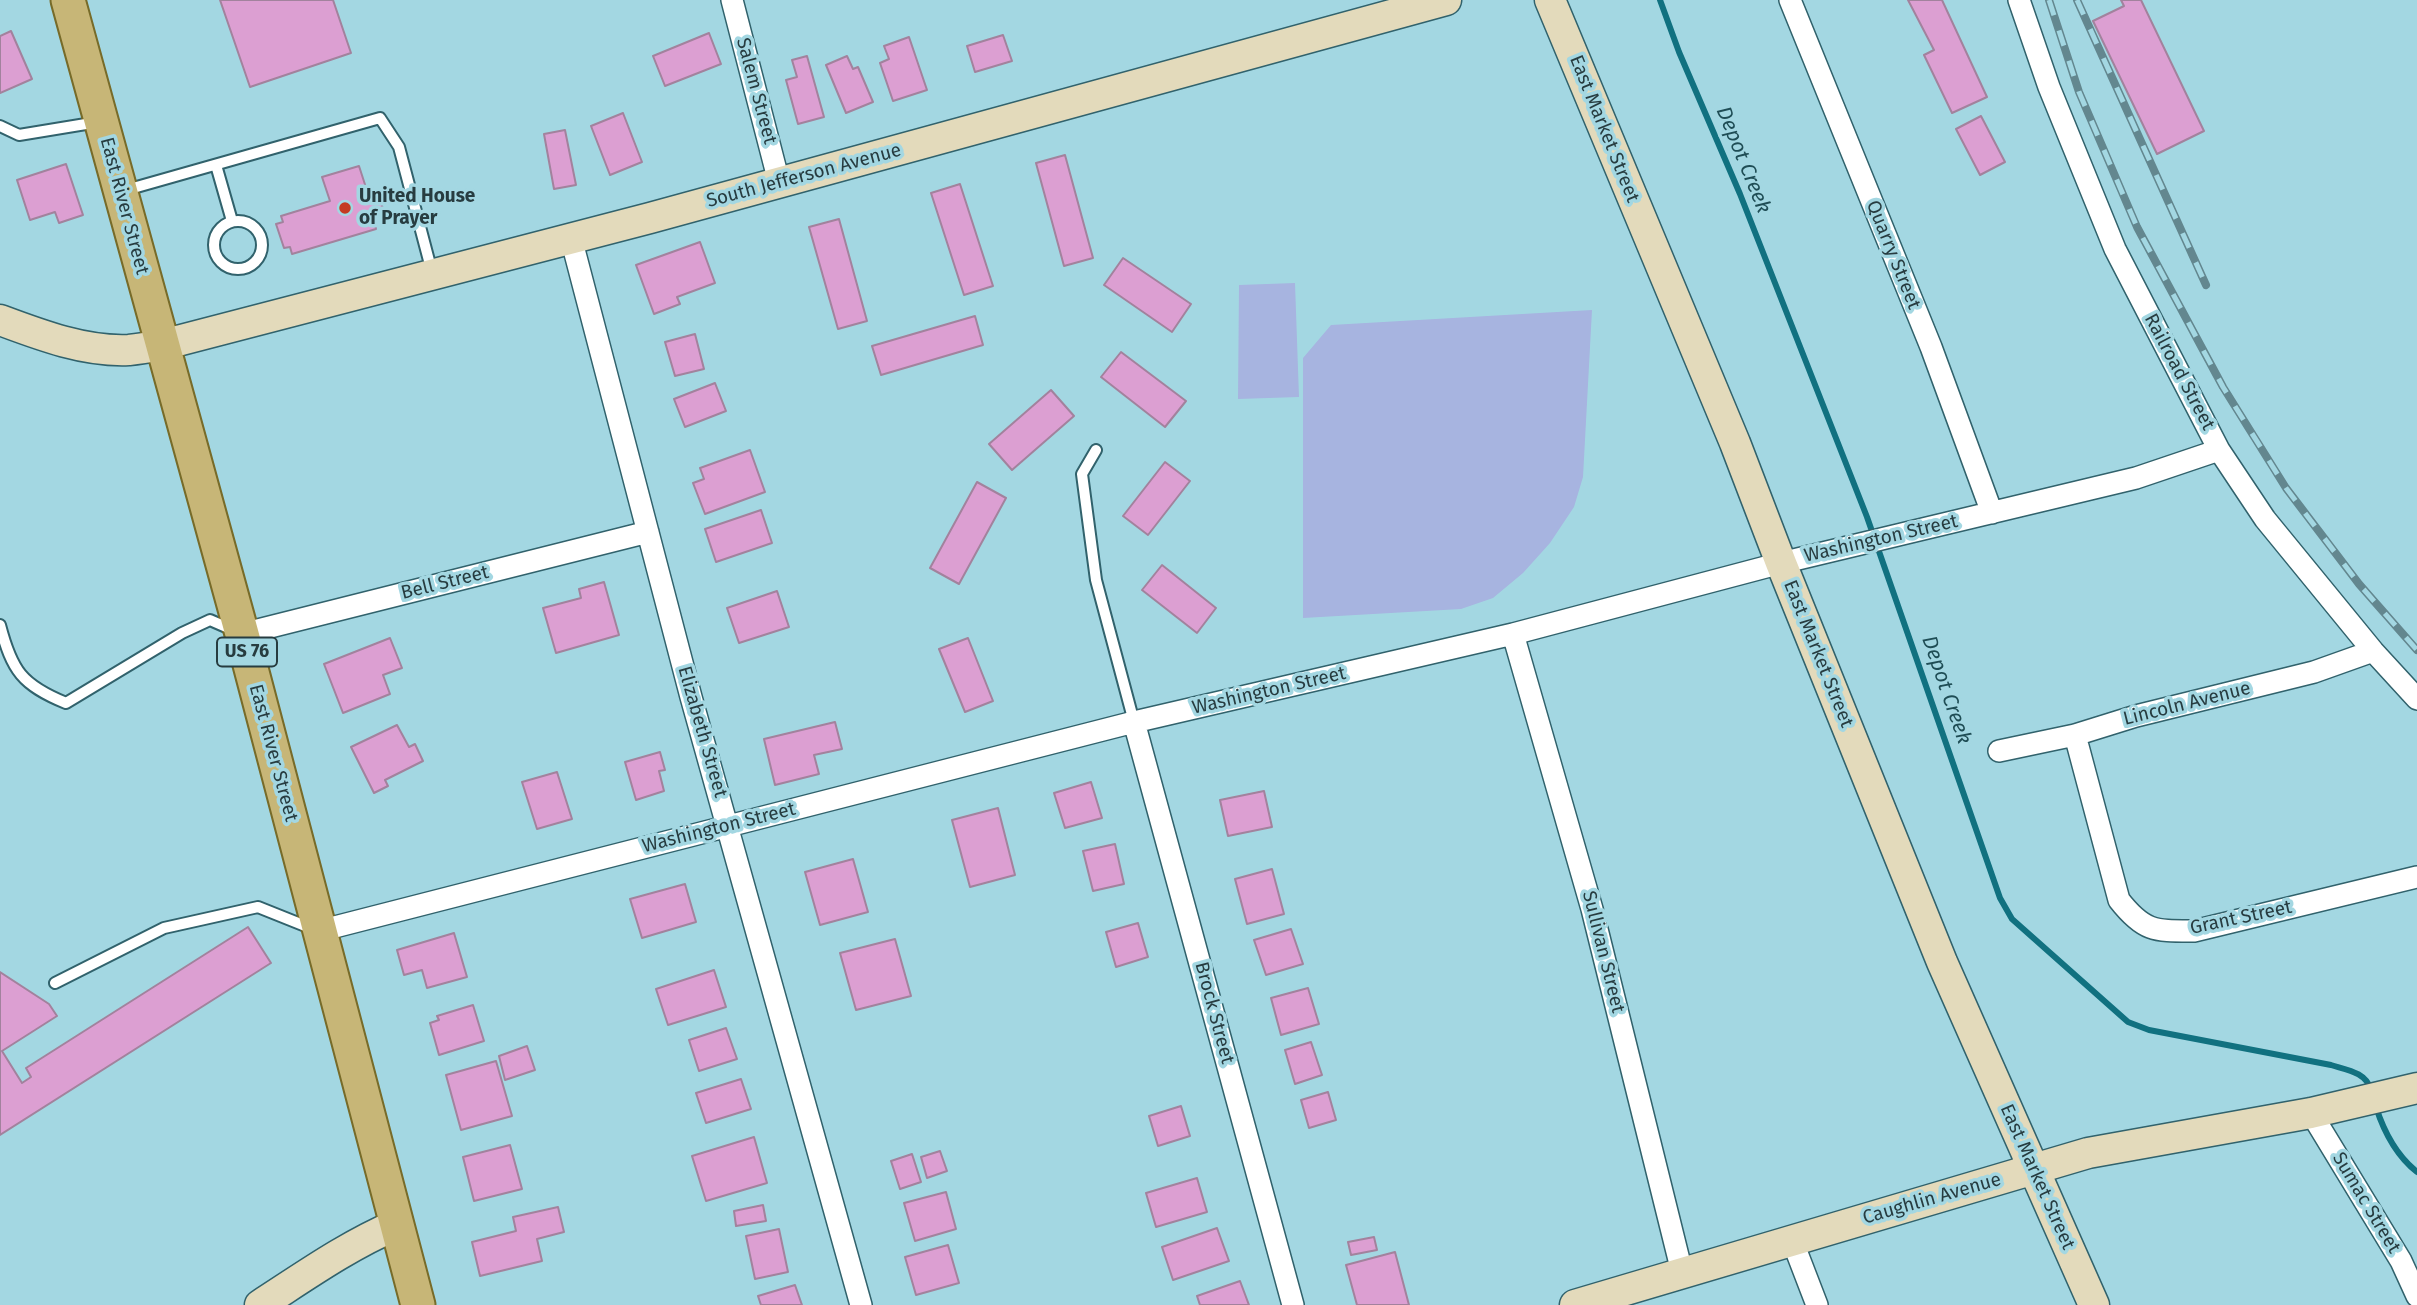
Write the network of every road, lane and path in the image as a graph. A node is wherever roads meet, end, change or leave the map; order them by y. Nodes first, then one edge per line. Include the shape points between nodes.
1 (68, 0) edge
2 (732, 0) edge
3 (1446, 0) edge
4 (1550, 0) edge
5 (1790, 0) edge
6 (2019, 0) edge
7 (101, 121) junction
8 (0, 126) edge
9 (216, 165) junction
10 (779, 182) junction
11 (120, 192) junction
12 (232, 221) junction
13 (571, 238) junction
14 (433, 274) junction
15 (0, 320) edge
16 (162, 345) junction
17 (1096, 450) dead end
18 (2219, 450) junction
19 (1992, 513) junction
20 (648, 532) junction
21 (1781, 563) junction
22 (0, 625) edge
23 (242, 634) junction
24 (1513, 634) junction
25 (2373, 651) junction
26 (2417, 699) edge
27 (1134, 722) junction
28 (2075, 735) junction
29 (1999, 751) dead end
30 (728, 826) junction
31 (2417, 877) edge
32 (319, 931) junction
33 (55, 983) dead end
34 (2405, 1091) edge
35 (2311, 1113) junction
36 (2034, 1169) junction
37 (396, 1225) junction
38 (1792, 1240) junction
39 (1682, 1272) junction
40 (2417, 1296) edge
41 (260, 1305) edge
42 (418, 1305) edge
43 (861, 1305) edge
44 (1293, 1305) edge
45 (1575, 1305) edge
46 (1817, 1305) edge
47 (2094, 1305) edge

1 - 7 main road, East River Street / US 76
2 - 10 street, Salem Street
3 - 10 street, South Jefferson Avenue
4 - 21 street, East Market Street
5 - 19 street, Quarry Street via 1931,347
6 - 18 street, Railroad Street via 2115,249
7 - 8 lane via 19,135
7 - 11 main road, East River Street / US 76
9 - 11 lane
9 - 12 lane
9 - 14 lane via 380,118 398,147
10 - 13 street, South Jefferson Avenue
11 - 16 main road, East River Street / US 76
12 - 12 lane via 218,230 213,245 225,267 242,270 257,261 263,244 255,228
13 - 14 street, South Jefferson Avenue
13 - 20 street, Elizabeth Street
14 - 16 street, South Jefferson Avenue
15 - 16 street, South Jefferson Avenue via 94,348 129,350
16 - 23 main road, East River Street / US 76
17 - 27 lane via 1082,474 1096,580
18 - 19 street, Washington Street via 2136,478
18 - 25 street, Railroad Street via 2265,519
19 - 21 street, Washington Street
20 - 23 street, Bell Street
20 - 30 street, Elizabeth Street
21 - 24 street, Washington Street
21 - 36 street, East Market Street via 1942,962
22 - 23 lane via 22,679 66,703 210,620
23 - 32 main road, East River Street / US 76
24 - 27 street, Washington Street
24 - 39 street, Sullivan Street via 1592,909
25 - 26 street, Railroad Street
25 - 28 street, Lincoln Avenue via 2314,673
27 - 30 street, Washington Street
27 - 44 street, Brock Street
28 - 29 street, Lincoln Avenue
28 - 31 street, Grant Street via 2119,900 2133,919 2159,931 2194,931
30 - 32 street, Washington Street
30 - 43 street, Elizabeth Street
32 - 33 lane via 258,907 164,928
32 - 37 main road, East River Street / US 76
34 - 35 street, Caughlin Avenue
35 - 36 street, Caughlin Avenue via 2088,1153
35 - 40 street, Sumac Street via 2401,1261
36 - 38 street, Caughlin Avenue
36 - 47 street, East Market Street
37 - 41 street via 338,1254
37 - 42 main road, East River Street / US 76
38 - 39 street, Caughlin Avenue
38 - 46 street
39 - 45 street, Caughlin Avenue

